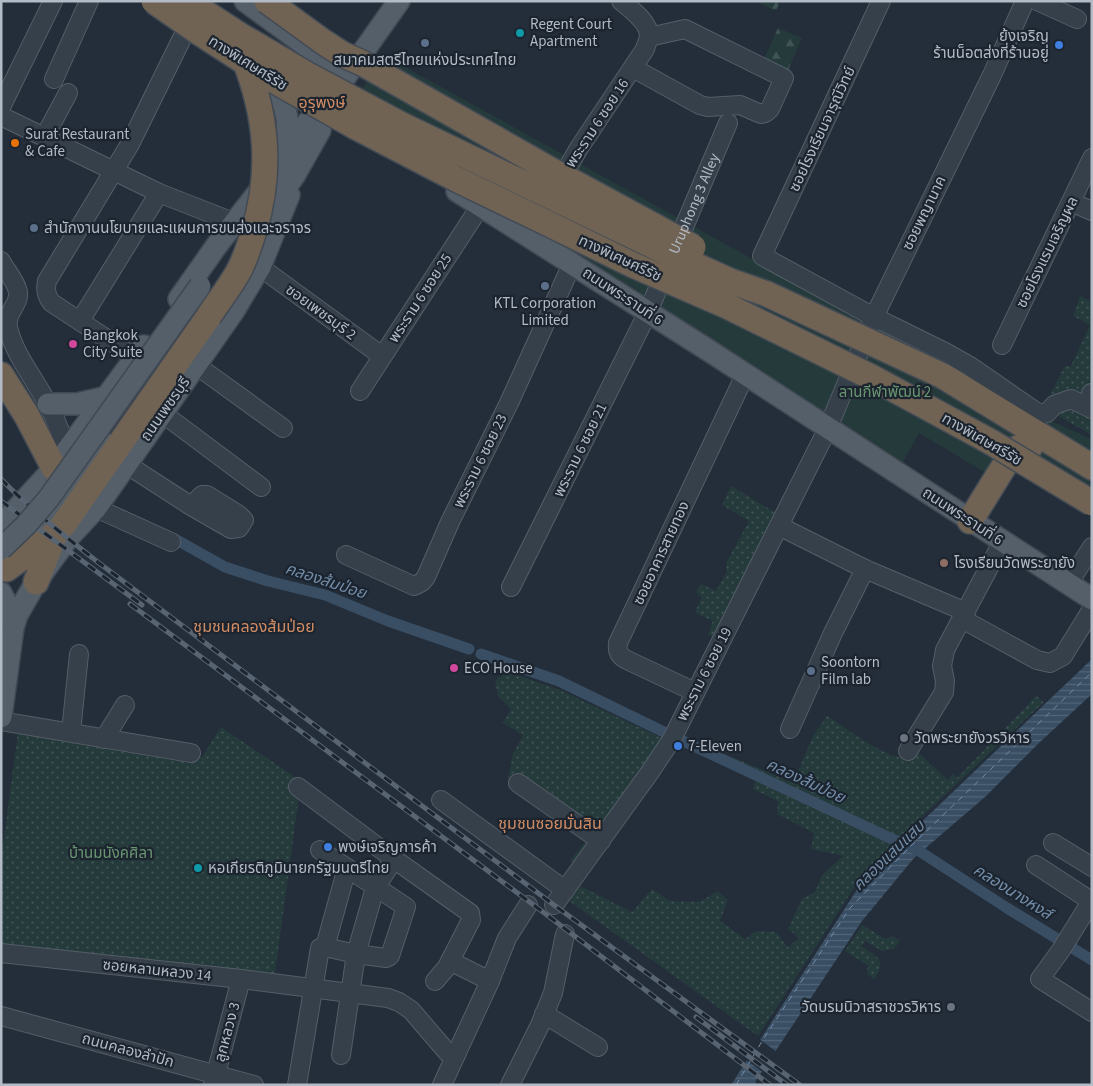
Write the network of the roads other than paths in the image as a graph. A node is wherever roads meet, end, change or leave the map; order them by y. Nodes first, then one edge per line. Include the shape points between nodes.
1 (53, 1) edge
2 (89, 1) edge
3 (149, 1) edge
4 (154, 1) edge
5 (188, 1) edge
6 (208, 1) edge
7 (245, 1) edge
8 (286, 1) edge
9 (398, 1) edge
10 (880, 1) edge
11 (1024, 3) edge
12 (631, 4) edge
13 (270, 11) edge
14 (1077, 19) dead end
15 (187, 28) junction
16 (649, 38) junction
17 (354, 67) junction
18 (633, 68) junction
19 (54, 78) dead end
20 (277, 87) junction
21 (68, 94) dead end
22 (1, 106) edge
23 (322, 110) junction
24 (1, 116) edge
25 (728, 123) dead end
26 (45, 136) junction
27 (289, 153) junction
28 (1092, 158) edge
29 (114, 172) junction
30 (294, 176) junction
31 (158, 193) junction
32 (1071, 202) junction
33 (481, 205) junction
34 (1092, 211) edge
35 (233, 222) junction
36 (534, 239) junction
37 (217, 245) junction
38 (1, 261) edge
39 (572, 264) junction
40 (260, 267) junction
41 (767, 294) junction
42 (648, 312) junction
43 (874, 317) junction
44 (80, 321) junction
45 (1002, 345) dead end
46 (382, 356) junction
47 (136, 358) junction
48 (196, 364) junction
49 (1, 375) edge
50 (745, 375) junction
51 (360, 391) dead end
52 (107, 397) junction
53 (48, 404) junction
54 (1092, 409) edge
55 (162, 413) junction
56 (283, 428) dead end
57 (828, 428) junction
58 (60, 458) junction
59 (126, 464) junction
60 (1092, 467) edge
61 (76, 484) junction
62 (1092, 485) edge
63 (260, 487) dead end
64 (1092, 503) edge
65 (191, 506) dead end
66 (96, 508) junction
67 (7, 520) edge
68 (970, 521) junction
69 (779, 526) junction
70 (46, 534) junction
71 (1002, 541) junction
72 (171, 542) dead end
73 (1092, 547) edge
74 (346, 555) dead end
75 (3, 560) edge
76 (865, 569) junction
77 (36, 582) junction
78 (1068, 584) junction
79 (511, 587) dead end
80 (1, 593) edge
81 (1092, 599) edge
82 (1092, 609) edge
83 (964, 616) junction
84 (9, 634) edge
85 (79, 654) dead end
86 (695, 692) junction
87 (125, 705) dead end
88 (1, 719) edge
89 (790, 729) dead end
90 (71, 732) junction
91 (104, 739) junction
92 (908, 751) dead end
93 (191, 753) dead end
94 (518, 783) dead end
95 (298, 787) dead end
96 (441, 800) dead end
97 (600, 841) junction
98 (1053, 843) dead end
99 (320, 850) dead end
100 (394, 859) junction
101 (1036, 865) dead end
102 (1092, 867) edge
103 (347, 868) junction
104 (375, 888) junction
105 (565, 890) junction
106 (1091, 901) edge
107 (528, 905) dead end
108 (554, 905) dead end
109 (565, 934) dead end
110 (325, 947) junction
111 (1, 953) edge
112 (356, 954) junction
113 (450, 961) junction
114 (241, 979) junction
115 (435, 981) dead end
116 (490, 981) junction
117 (312, 989) junction
118 (349, 993) junction
119 (1092, 1012) edge
120 (544, 1014) junction
121 (1, 1016) edge
122 (598, 1048) dead end
123 (341, 1055) dead end
124 (454, 1056) junction
125 (214, 1080) edge
126 (254, 1085) edge
127 (297, 1085) edge
128 (442, 1085) edge
129 (510, 1085) edge

1 - 22 street
2 - 19 street
3 - 15 main road, ถนนพระรามที่ 6
4 - 64 highway, ทางพิเศษศรีรัช, bridge via 268,77 358,128 633,265 728,306 873,378 991,442
5 - 41 highway, ทางพิเศษศรีรัช, bridge via 308,75 402,125 666,252
6 - 70 highway, bridge via 243,55 254,84 265,140 263,194 248,249 238,273 82,498
7 - 13 main road
8 - 13 street
8 - 17 highway, bridge via 345,48
9 - 17 main road, ถนนเพชรบุรี
10 - 43 street, ซอยโรงเรียนจารุณีวิทย์ via 762,256
11 - 14 street
11 - 43 street, ซอยพญานาค
12 - 16 street
13 - 17 highway, bridge via 342,54
13 - 17 main road via 327,61
15 - 20 main road, ถนนพระรามที่ 6
15 - 29 street
16 - 18 street, พระราม 6 ซอย 16
16 - 18 street via 685,29 784,78 770,108 761,114 740,105 708,108
17 - 23 main road, ถนนเพชรบุรี
17 - 41 highway, bridge via 737,270
18 - 36 street, พระราม 6 ซอย 16 via 579,148 556,188
20 - 23 main road, ถนนพระรามที่ 6
20 - 35 main road via 287,110 282,149
21 - 26 street
23 - 27 main road, ถนนเพชรบุรี via 308,122
23 - 30 main road, ถนนเพชรบุรี via 320,130
23 - 33 main road, ถนนพระรามที่ 6
24 - 26 street
25 - 42 street, Uruphong 3 Alley
26 - 29 street
27 - 37 main road, ถนนเพชรบุรี
27 - 75 main road, bridge via 200,286
28 - 32 street, ซอยโรงแรมเจริญผล
29 - 31 street
29 - 44 street via 47,281 46,292 52,303
30 - 40 main road, ถนนเพชรบุรี via 289,197
30 - 61 main road, ถนนเพชรบุรี
31 - 35 street
31 - 44 street
32 - 34 street
32 - 45 street, ซอยโรงแรมเจริญผล
33 - 36 main road, ถนนพระรามที่ 6
33 - 46 street, พระราม 6 ซอย 25
35 - 37 main road
36 - 39 main road, ถนนพระรามที่ 6
37 - 47 main road, ถนนเพชรบุรี
38 - 53 street via 18,290 18,298 9,312 8,330
39 - 42 main road, ถนนพระรามที่ 6
39 - 74 street, พระราม 6 ซอย 23 via 426,577 414,586
40 - 46 street, ซอยเพชรบุรี 2
40 - 48 main road, ถนนเพชรบุรี
41 - 60 highway, ทางพิเศษศรีรัช, bridge via 943,376
42 - 50 main road, ถนนพระรามที่ 6
42 - 79 street, พระราม 6 ซอย 21
43 - 54 street via 959,360 1035,411 1046,413 1054,405 1071,399
43 - 57 street, ซอยพญานาค
44 - 47 street
46 - 51 street, พระราม 6 ซอย 25
47 - 52 main road, ถนนเพชรบุรี
48 - 55 main road, ถนนเพชรบุรี
48 - 56 street
49 - 58 highway via 27,416
50 - 57 main road, ถนนพระรามที่ 6
50 - 86 street, ซอยอาคารสายทอง via 617,649 626,660
52 - 53 main road via 77,404
52 - 58 main road, ถนนเพชรบุรี
53 - 58 street
55 - 59 main road, ถนนเพชรบุรี
55 - 63 street
57 - 68 main road, ถนนพระรามที่ 6
57 - 69 street, พระราม 6 ซอย 19
58 - 61 main road
58 - 67 main road, ถนนเพชรบุรี
59 - 65 street
59 - 66 main road, ถนนเพชรบุรี
61 - 70 main road, ถนนเพชรบุรี
62 - 68 highway via 1030,447 1020,447 1014,450
66 - 72 street
66 - 77 main road, ถนนเพชรบุรี via 68,538
67 - 75 main road
68 - 71 main road, ถนนพระรามที่ 6
69 - 76 street
69 - 86 street, พระราม 6 ซอย 19
70 - 75 highway
70 - 77 highway
71 - 78 main road, ถนนพระรามที่ 6
71 - 83 street
73 - 78 street
76 - 83 street
76 - 89 street
77 - 84 main road, ถนนเพชรบุรี
78 - 81 main road, ถนนพระรามที่ 6
80 - 84 main road via 8,607
82 - 83 street via 1063,656 1050,663 1037,660
83 - 92 street via 944,656 944,692
84 - 88 main road
85 - 90 street
86 - 97 street, พระราม 6 ซอย 19 via 672,739
87 - 91 street
88 - 90 street
90 - 91 street
91 - 93 street
94 - 97 street
95 - 100 street
96 - 105 street
97 - 105 street, พระราม 6 ซอย 19
98 - 102 street
99 - 103 street
100 - 104 street
100 - 113 street via 470,913 471,920
101 - 106 street
103 - 104 street
103 - 110 street
104 - 112 street
104 - 112 street via 406,907 390,956
105 - 108 street, พระราม 6 ซอย 19
106 - 119 street via 1040,979
107 - 116 street via 508,938
109 - 120 street via 553,993
110 - 112 street
110 - 117 street via 320,948
111 - 114 street, ซอยหลานหลวง 14
112 - 118 street
113 - 115 street
113 - 116 street
114 - 117 street, ซอยหลานหลวง 14
114 - 125 street, ลูกหลวง 3
116 - 124 street
117 - 118 street, ซอยหลานหลวง 14
117 - 127 street
118 - 123 street
118 - 124 street, ซอยหลานหลวง 14 via 399,1002 411,1010
120 - 122 street
120 - 129 street
121 - 125 street, ถนนคลองลำปัก
124 - 128 street
125 - 126 street, ถนนคลองลำปัก

